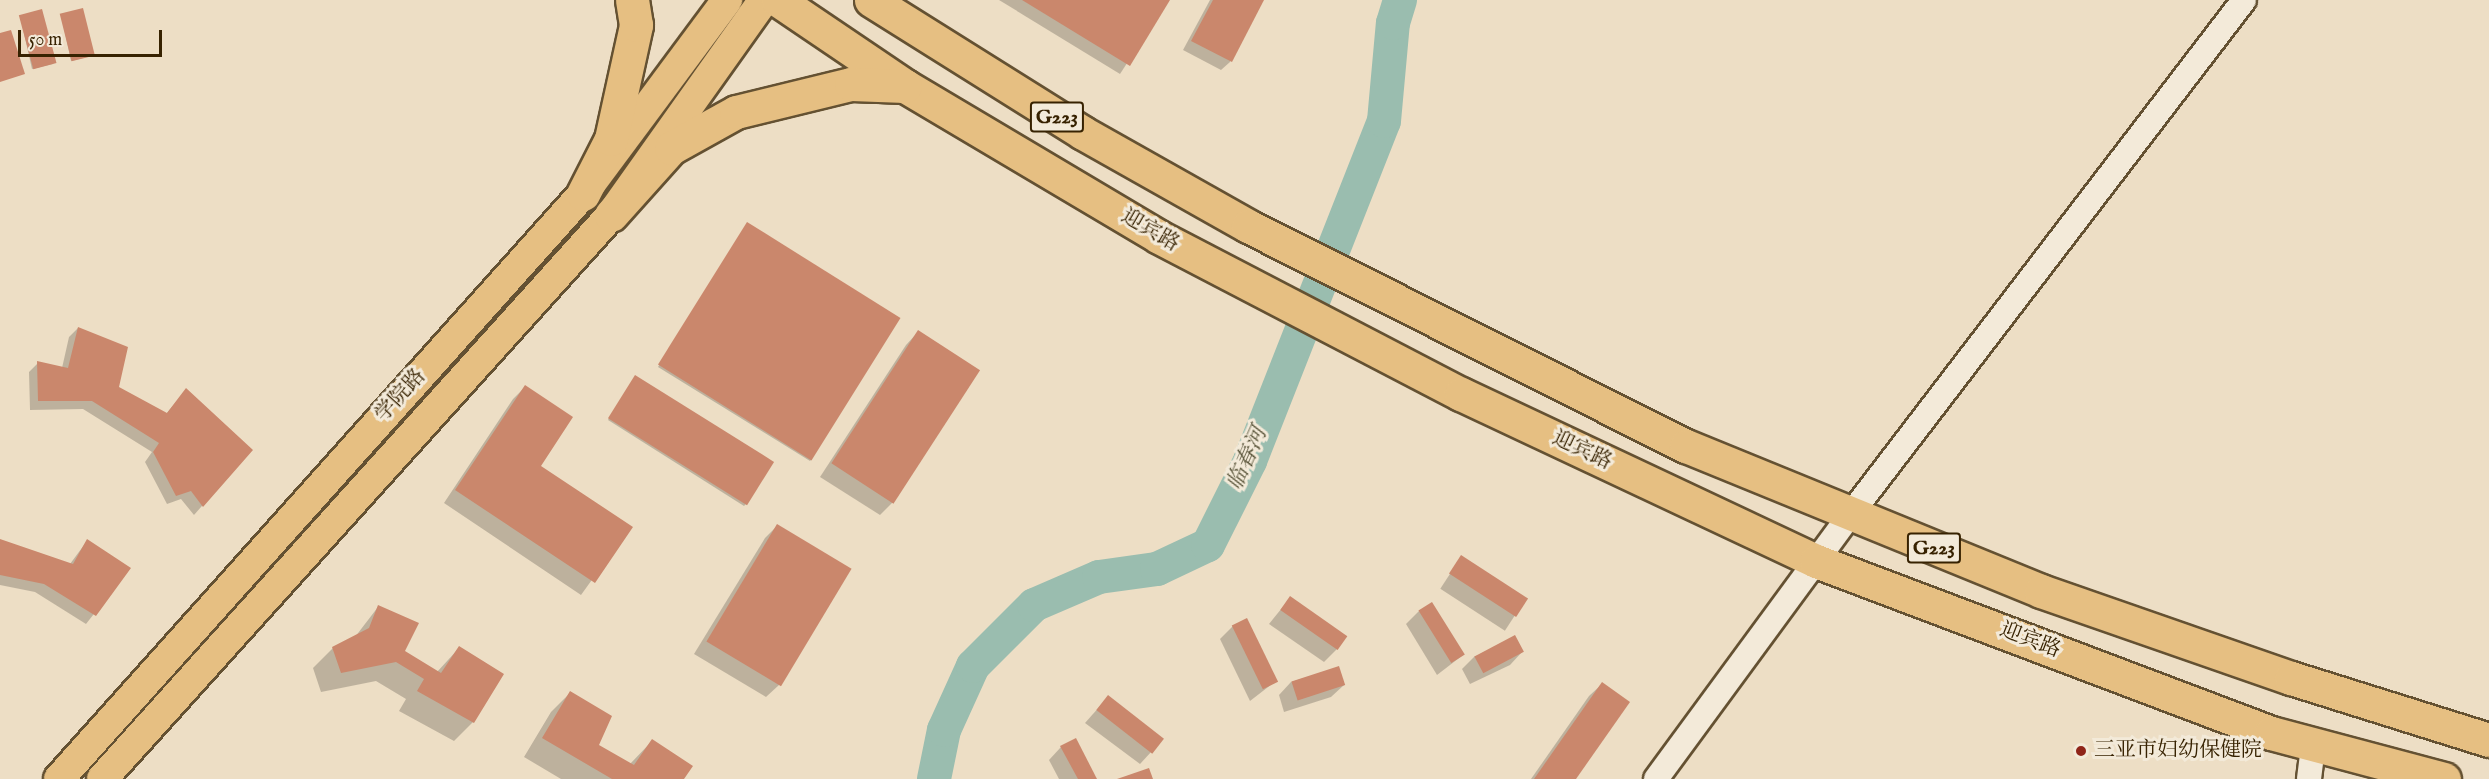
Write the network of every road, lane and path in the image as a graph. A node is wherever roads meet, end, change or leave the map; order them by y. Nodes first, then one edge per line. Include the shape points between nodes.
1 (632, 0) edge
2 (727, 0) edge
3 (764, 0) edge
4 (777, 0) edge
5 (871, 0) edge
6 (2244, 0) edge
7 (905, 86) junction
8 (583, 194) junction
9 (611, 215) junction
10 (1850, 515) junction
11 (1816, 561) junction
12 (2489, 740) edge
13 (2313, 744) junction
14 (59, 779) edge
15 (102, 779) edge
16 (1656, 779) edge
17 (2309, 779) edge
18 (2444, 779) edge

1 - 8 highway via 636,25 611,139
2 - 8 main road, 学院路
3 - 9 main road, 学院路
4 - 7 highway, 迎宾路 / G223
5 - 10 highway, G223 via 1083,133 1248,226 1686,446
6 - 10 street
7 - 9 highway via 851,84 736,112 671,148
7 - 11 highway, 迎宾路 / G223 via 1221,270 1375,351
8 - 14 main road, 学院路
9 - 15 main road, 学院路
10 - 11 street
10 - 12 highway, G223 via 2052,595 2291,678
11 - 13 highway, 迎宾路 / G223 via 2271,733
11 - 16 street
13 - 17 street
13 - 18 highway, 迎宾路 / G223

